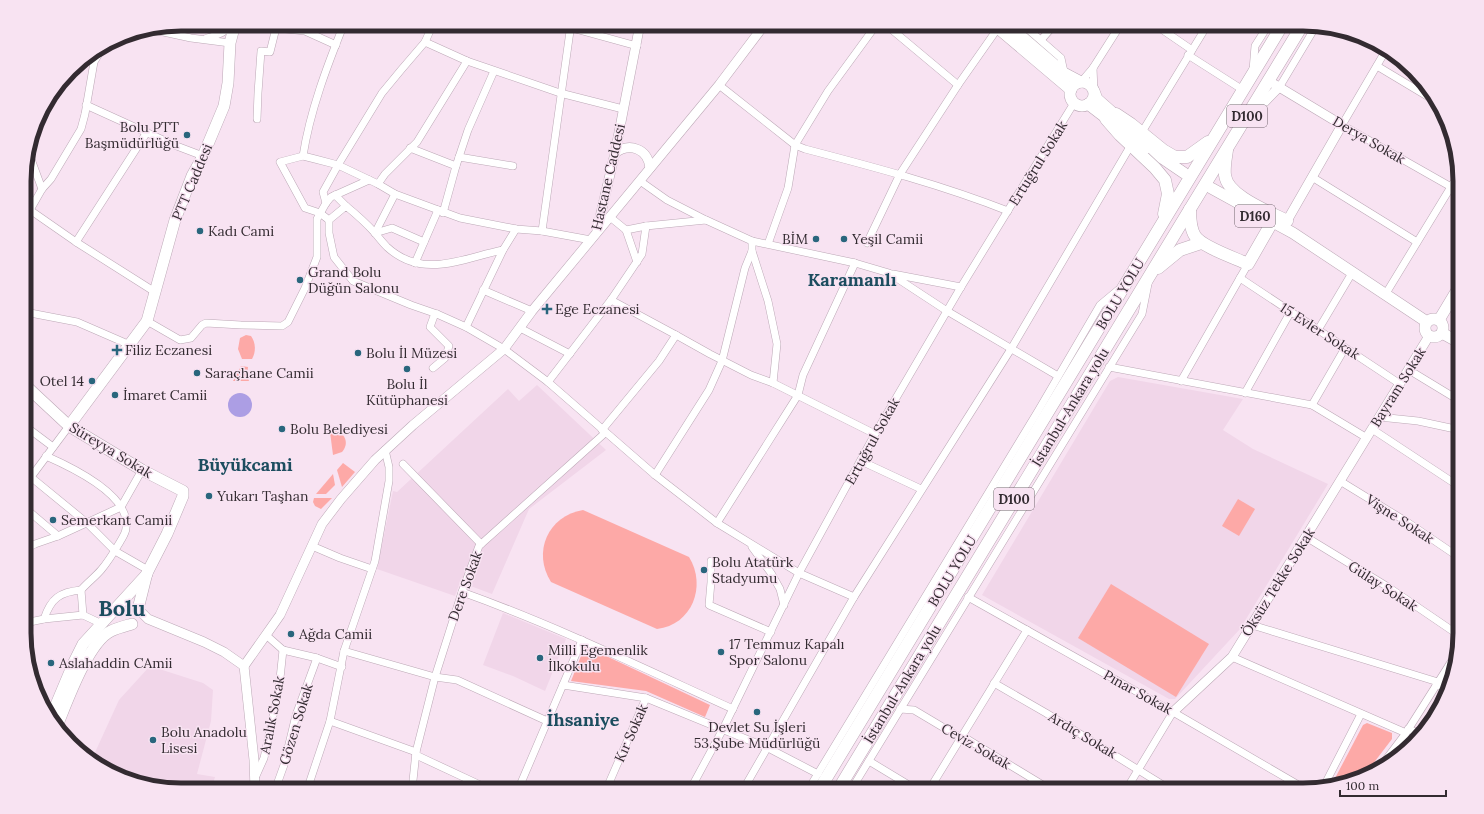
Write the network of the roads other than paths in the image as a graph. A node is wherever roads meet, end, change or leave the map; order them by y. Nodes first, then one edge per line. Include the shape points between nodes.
1 (225, 31) edge
2 (233, 31) edge
3 (275, 31) edge
4 (305, 31) edge
5 (341, 31) edge
6 (430, 31) edge
7 (569, 31) edge
8 (587, 31) edge
9 (639, 31) edge
10 (760, 31) edge
11 (872, 31) edge
12 (893, 31) edge
13 (995, 31) edge
14 (1006, 31) edge
15 (1007, 31) edge
16 (1030, 31) edge
17 (1049, 31) edge
18 (1117, 31) edge
19 (1163, 31) edge
20 (1204, 31) edge
21 (1265, 31) edge
22 (1279, 31) edge
23 (1300, 31) edge
24 (1312, 31) edge
25 (163, 32) edge
26 (205, 39) junction
27 (1041, 40) junction
28 (425, 42) junction
29 (230, 43) junction
30 (336, 45) junction
31 (637, 46) junction
32 (1190, 52) junction
33 (1384, 54) edge
34 (97, 57) edge
35 (467, 61) junction
36 (1377, 66) junction
37 (1093, 68) junction
38 (494, 71) junction
39 (1064, 73) junction
40 (1253, 75) junction
41 (1081, 82) junction
42 (1274, 84) junction
43 (719, 85) junction
44 (958, 85) junction
45 (1071, 90) junction
46 (1243, 90) junction
47 (1094, 91) junction
48 (560, 93) junction
49 (1425, 95) edge
50 (1074, 103) junction
51 (1088, 104) junction
52 (86, 105) junction
53 (623, 108) junction
54 (1111, 116) junction
55 (257, 119) dead end
56 (1342, 125) junction
57 (146, 132) junction
58 (1142, 132) junction
59 (1214, 137) junction
60 (795, 145) junction
61 (1131, 145) junction
62 (1228, 147) junction
63 (410, 148) junction
64 (614, 153) junction
65 (202, 156) junction
66 (303, 156) junction
67 (459, 157) junction
68 (32, 162) edge
69 (338, 165) junction
70 (456, 166) junction
71 (513, 166) dead end
72 (650, 168) junction
73 (900, 174) junction
74 (1184, 175) dead end
75 (1312, 177) junction
76 (369, 180) junction
77 (640, 181) junction
78 (378, 184) junction
79 (1453, 184) edge
80 (1451, 187) junction
81 (42, 189) junction
82 (1210, 190) dead end
83 (395, 194) junction
84 (334, 195) junction
85 (326, 203) junction
86 (603, 203) junction
87 (31, 206) edge
88 (346, 206) junction
89 (1190, 209) junction
90 (440, 211) junction
91 (1008, 211) junction
92 (31, 213) edge
93 (319, 216) junction
94 (610, 217) junction
95 (329, 220) junction
96 (706, 220) junction
97 (1162, 223) junction
98 (1280, 224) junction
99 (646, 226) junction
100 (516, 229) junction
101 (626, 230) junction
102 (542, 231) junction
103 (375, 233) junction
104 (594, 236) junction
105 (752, 241) junction
106 (76, 242) junction
107 (424, 242) junction
108 (1417, 242) junction
109 (867, 243) dead end
110 (1201, 243) junction
111 (768, 244) junction
112 (504, 250) junction
113 (752, 251) junction
114 (637, 262) junction
115 (415, 263) junction
116 (855, 263) junction
117 (1248, 264) junction
118 (889, 273) junction
119 (1352, 273) junction
120 (1150, 274) junction
121 (1240, 278) junction
122 (1128, 282) junction
123 (961, 287) junction
124 (483, 290) junction
125 (155, 292) junction
126 (1385, 295) junction
127 (1453, 297) edge
128 (611, 300) junction
129 (532, 311) junction
130 (1290, 311) junction
131 (947, 312) junction
132 (31, 313) edge
133 (438, 314) junction
134 (1439, 320) junction
135 (148, 321) junction
136 (1427, 322) junction
137 (466, 327) junction
138 (520, 328) junction
139 (1318, 330) junction
140 (1442, 333) junction
141 (676, 335) junction
142 (1430, 336) junction
143 (1453, 339) edge
144 (130, 345) junction
145 (504, 348) junction
146 (1345, 348) junction
147 (1011, 349) junction
148 (570, 354) junction
149 (722, 361) junction
150 (433, 368) dead end
151 (1110, 368) junction
152 (1408, 370) junction
153 (1058, 376) junction
154 (1181, 381) junction
155 (548, 382) junction
156 (773, 382) junction
157 (1400, 384) junction
158 (31, 391) edge
159 (1245, 393) junction
160 (798, 395) junction
161 (1453, 397) edge
162 (1312, 405) junction
163 (1379, 417) junction
164 (69, 426) junction
165 (1453, 428) edge
166 (1372, 429) junction
167 (31, 430) edge
168 (603, 431) junction
169 (875, 434) junction
170 (1367, 438) junction
171 (53, 447) junction
172 (385, 450) junction
173 (46, 456) junction
174 (861, 461) junction
175 (403, 464) dead end
176 (142, 470) junction
177 (655, 475) junction
178 (32, 478) joint
179 (1340, 480) junction
180 (1453, 482) edge
181 (922, 489) junction
182 (121, 507) junction
183 (31, 513) edge
184 (87, 523) junction
185 (717, 523) junction
186 (58, 536) junction
187 (1306, 537) junction
188 (749, 543) junction
189 (481, 544) junction
190 (31, 546) edge
191 (312, 546) junction
192 (115, 551) junction
193 (1453, 553) edge
194 (711, 561) dead end
195 (372, 569) junction
196 (148, 572) junction
197 (799, 573) junction
198 (81, 590) junction
199 (462, 592) junction
200 (854, 597) junction
201 (968, 597) junction
202 (118, 605) junction
203 (784, 605) junction
204 (138, 609) junction
205 (83, 615) junction
206 (44, 619) junction
207 (148, 619) junction
208 (31, 622) edge
209 (102, 624) junction
210 (132, 624) junction
211 (1252, 625) junction
212 (1027, 630) junction
213 (1453, 631) edge
214 (771, 632) junction
215 (266, 634) junction
216 (582, 640) junction
217 (283, 650) junction
218 (344, 651) junction
219 (1232, 657) junction
220 (317, 658) junction
221 (1450, 664) edge
222 (244, 666) junction
223 (342, 667) junction
224 (435, 677) junction
225 (994, 683) junction
226 (1437, 683) junction
227 (563, 686) junction
228 (1443, 686) edge
229 (646, 698) junction
230 (732, 709) junction
231 (900, 709) junction
232 (53, 711) edge
233 (1173, 712) junction
234 (1360, 714) junction
235 (59, 721) edge
236 (330, 721) junction
237 (547, 721) junction
238 (723, 729) junction
239 (1407, 731) junction
240 (1415, 733) edge
241 (962, 737) junction
242 (768, 748) junction
243 (416, 754) junction
244 (1388, 756) edge
245 (869, 761) junction
246 (1139, 769) junction
247 (818, 774) junction
248 (255, 779) junction
249 (1326, 781) edge
250 (255, 783) edge
251 (278, 783) edge
252 (310, 783) edge
253 (413, 783) edge
254 (476, 783) edge
255 (521, 783) edge
256 (609, 783) edge
257 (694, 783) edge
258 (747, 783) edge
259 (812, 783) edge
260 (823, 783) edge
261 (842, 783) edge
262 (855, 783) edge
263 (905, 783) edge
264 (933, 783) edge
265 (1039, 783) edge
266 (1130, 783) edge
267 (1160, 783) edge
268 (1295, 783) edge

1 - 26 street
2 - 29 main road, PTT Caddesi
3 - 55 street via 270,52 261,52
4 - 30 street
5 - 30 street
6 - 28 street
7 - 48 street
8 - 31 street
9 - 31 main road, Hastane Caddesi
10 - 43 main road
11 - 60 street via 828,91
12 - 44 street
13 - 44 street
14 - 45 main road
15 - 39 main road
16 - 27 street
17 - 27 street
18 - 37 street
19 - 32 street
20 - 32 street
21 - 40 street via 1255,46
22 - 40 highway, BOLU YOLU / D100
23 - 42 highway, İstanbul-Ankara yolu / D100
24 - 42 street
25 - 26 street
26 - 29 street
27 - 39 street via 1061,58
28 - 35 street
28 - 69 street via 382,93
29 - 65 main road, PTT Caddesi via 224,106
30 - 66 street via 306,136
31 - 53 main road, Hastane Caddesi
32 - 46 street
32 - 58 street
33 - 36 street
34 - 52 street
35 - 38 street
35 - 63 street via 417,142
36 - 49 street
36 - 56 street
37 - 41 street
37 - 47 street
38 - 48 street
38 - 67 street
39 - 41 main road
40 - 46 highway, BOLU YOLU / D100
41 - 45 main road via 1074,85
41 - 47 main road via 1088,84
42 - 56 main road, Derya Sokak
42 - 62 highway, İstanbul-Ankara yolu / D100 via 1240,127
43 - 60 street
43 - 72 main road
44 - 73 street
45 - 50 main road via 1070,95
46 - 59 highway, BOLU YOLU / D100
47 - 51 main road via 1093,98
47 - 54 main road via 1096,99
48 - 53 street
48 - 102 street
50 - 51 main road via 1080,106
50 - 91 street, Ertuğrul Sokak
51 - 54 main road
52 - 57 street
52 - 81 street via 80,129 51,179
53 - 64 main road, Hastane Caddesi
54 - 58 highway
54 - 61 highway
54 - 74 main road via 1124,131 1171,168
56 - 75 main road
56 - 80 street, Derya Sokak
57 - 65 street
57 - 106 street
58 - 59 highway via 1169,155 1182,158 1192,154
59 - 97 highway, BOLU YOLU / D100
60 - 73 street via 805,150
60 - 111 street via 788,188
61 - 97 highway via 1156,168 1167,184 1168,199
61 - 147 street
62 - 89 highway, İstanbul-Ankara yolu / D100
62 - 98 highway via 1224,174 1229,186
63 - 70 street
63 - 78 street
64 - 72 main road via 624,148 635,148 645,154
64 - 86 main road, Hastane Caddesi
65 - 125 main road, PTT Caddesi via 175,220
66 - 69 street
66 - 93 street via 280,162 305,208
67 - 70 street
67 - 71 street
68 - 81 street
69 - 76 street
69 - 85 street via 323,192
70 - 90 street
72 - 77 main road
73 - 91 street
73 - 109 street
75 - 98 main road
75 - 108 street
76 - 78 street
76 - 84 street
77 - 94 main road
77 - 96 street via 667,200
78 - 83 street
79 - 80 street
80 - 108 street
81 - 87 street
82 - 98 main road, D160
83 - 90 street
83 - 103 street
84 - 85 street
84 - 88 street
85 - 93 street
86 - 94 main road via 605,212
86 - 104 main road, Hastane Caddesi
88 - 95 street
88 - 103 street
89 - 110 highway via 1192,229
89 - 120 highway, İstanbul-Ankara yolu / D100
90 - 100 street via 460,218
90 - 107 street
91 - 123 street, Ertuğrul Sokak
92 - 106 street
93 - 95 street
93 - 135 street via 317,257 288,322 282,326 206,322 192,338 180,340
94 - 101 street
94 - 104 main road
95 - 133 street via 334,257 353,281
96 - 99 street
96 - 105 street
97 - 122 highway, BOLU YOLU / D100
98 - 117 highway
98 - 119 main road, D160
99 - 101 street
99 - 114 street via 642,254
100 - 102 street
100 - 112 street
101 - 114 street
102 - 104 street
103 - 107 street via 392,228
103 - 115 street via 402,259
104 - 129 main road, Hastane Caddesi
105 - 111 street
105 - 113 street
106 - 125 street
107 - 115 street
108 - 126 street
110 - 117 highway
110 - 120 highway via 1180,250
111 - 116 street
112 - 115 street via 445,264
112 - 124 street
113 - 149 street via 745,268
113 - 156 street via 768,301 777,344
114 - 128 street
116 - 118 street
116 - 160 street via 803,375
117 - 121 street
118 - 123 street
118 - 131 street
119 - 126 main road
119 - 139 street
120 - 151 street via 1142,314
120 - 261 highway, İstanbul-Ankara yolu / D100
121 - 130 street, 15 Evler Sokak
121 - 154 street
122 - 153 street via 1100,305
122 - 260 highway, BOLU YOLU / D100
123 - 131 street, Ertuğrul Sokak
124 - 129 street
124 - 137 street
125 - 135 main road, PTT Caddesi
126 - 136 main road
127 - 134 main road
128 - 141 street
128 - 148 street
129 - 138 main road, Hastane Caddesi
130 - 139 street, 15 Evler Sokak
130 - 159 street
131 - 147 street
131 - 169 street, Ertuğrul Sokak
132 - 144 street via 77,322
133 - 137 street
133 - 150 street via 434,316 430,327 449,346 445,358
134 - 136 main road
134 - 140 main road via 1443,325
135 - 144 main road
136 - 142 main road via 1425,331
137 - 145 street
138 - 145 main road, Hastane Caddesi
138 - 148 street
139 - 146 street, 15 Evler Sokak
140 - 142 main road via 1437,337
140 - 143 main road
141 - 149 street
141 - 168 street, Dere Sokak via 659,361
142 - 152 main road, Bayram Sokak
144 - 164 main road
145 - 155 street
145 - 172 main road, Hastane Caddesi
146 - 157 street, 15 Evler Sokak
146 - 162 street
147 - 153 street
147 - 181 street
148 - 155 street
149 - 156 street
149 - 177 street via 709,390
151 - 154 street
151 - 201 street
152 - 157 main road, Bayram Sokak
152 - 161 street
153 - 247 street
154 - 159 street
155 - 168 street
156 - 160 street
157 - 163 main road, Bayram Sokak
158 - 164 main road, Süreyya Sokak
159 - 162 street
160 - 169 street
160 - 185 street
162 - 170 street
163 - 165 street via 1418,421
163 - 166 main road, Bayram Sokak
164 - 171 street
164 - 176 main road, Süreyya Sokak
166 - 170 main road, Bayram Sokak
166 - 180 street
167 - 171 street
168 - 177 street
168 - 189 street, Dere Sokak
169 - 174 street, Ertuğrul Sokak
170 - 179 main road, Öksüz Tekke Sokak
171 - 173 street
172 - 191 main road, Hastane Caddesi via 322,524
172 - 195 street via 389,481
173 - 178 street
173 - 182 street via 66,464 103,487
174 - 181 street
174 - 197 street, Ertuğrul Sokak
175 - 189 street
176 - 182 street
176 - 196 main road, Süreyya Sokak via 183,491 184,496
177 - 185 street
178 - 184 street
179 - 187 main road, Öksüz Tekke Sokak
179 - 193 street, Vişne Sokak
181 - 200 street
182 - 184 street
182 - 192 street via 127,517 126,530
183 - 186 street
184 - 186 street
184 - 192 street
185 - 188 street
186 - 190 street
187 - 211 main road, Öksüz Tekke Sokak
187 - 213 street, Gülay Sokak
188 - 197 street
188 - 203 street via 777,583
189 - 199 street, Dere Sokak
191 - 195 street
191 - 215 main road, Hastane Caddesi via 280,615
192 - 196 street
192 - 198 street
194 - 214 street via 709,605
195 - 218 street
196 - 202 main road
196 - 204 main road
197 - 200 street
197 - 203 street, Ertuğrul Sokak
198 - 205 street
198 - 206 street via 68,591 55,598
199 - 216 street
199 - 224 street, Dere Sokak
200 - 242 street
201 - 212 street, Pınar Sokak
201 - 231 street
202 - 204 main road via 124,601 131,602
202 - 209 main road
202 - 210 main road via 115,612 117,620 124,625
203 - 214 street, Ertuğrul Sokak
204 - 207 main road
204 - 210 main road via 137,619
205 - 206 street
205 - 209 street
206 - 208 street
207 - 210 main road
207 - 222 main road via 211,645
209 - 232 main road via 83,644
210 - 235 main road via 110,631 89,654
211 - 219 main road, Öksüz Tekke Sokak
211 - 226 street
212 - 225 street
212 - 233 street, Pınar Sokak
214 - 230 street, Ertuğrul Sokak
215 - 217 street
215 - 222 main road, Hastane Caddesi
216 - 227 street
216 - 230 street
217 - 220 street
217 - 248 street, Aralık Sokak via 279,688 264,758
218 - 223 street
218 - 224 street
219 - 233 main road, Öksüz Tekke Sokak
219 - 234 street
220 - 223 street
220 - 251 street, Gözen Sokak via 296,715
221 - 226 street
222 - 248 main road
223 - 236 street
224 - 237 street via 457,680
224 - 243 street, Dere Sokak
225 - 241 street
225 - 246 street, Ardıç Sokak
226 - 228 street
226 - 239 street
227 - 229 street
227 - 237 street
229 - 238 street
229 - 256 street, Kır Sokak
230 - 238 street, Ertuğrul Sokak
231 - 241 street, Ceviz Sokak via 914,710
231 - 245 street
233 - 246 street
233 - 268 street, Pınar Sokak
234 - 239 street
234 - 249 street
236 - 243 street
236 - 252 street
237 - 255 street
238 - 242 street
238 - 257 street, Ertuğrul Sokak
239 - 240 street
239 - 244 street
241 - 264 street
241 - 265 street, Ceviz Sokak
242 - 247 street
242 - 258 street
243 - 253 street, Dere Sokak
243 - 254 street
245 - 262 street
245 - 263 street
246 - 266 street
246 - 267 street, Ardıç Sokak
247 - 259 street
248 - 250 main road

